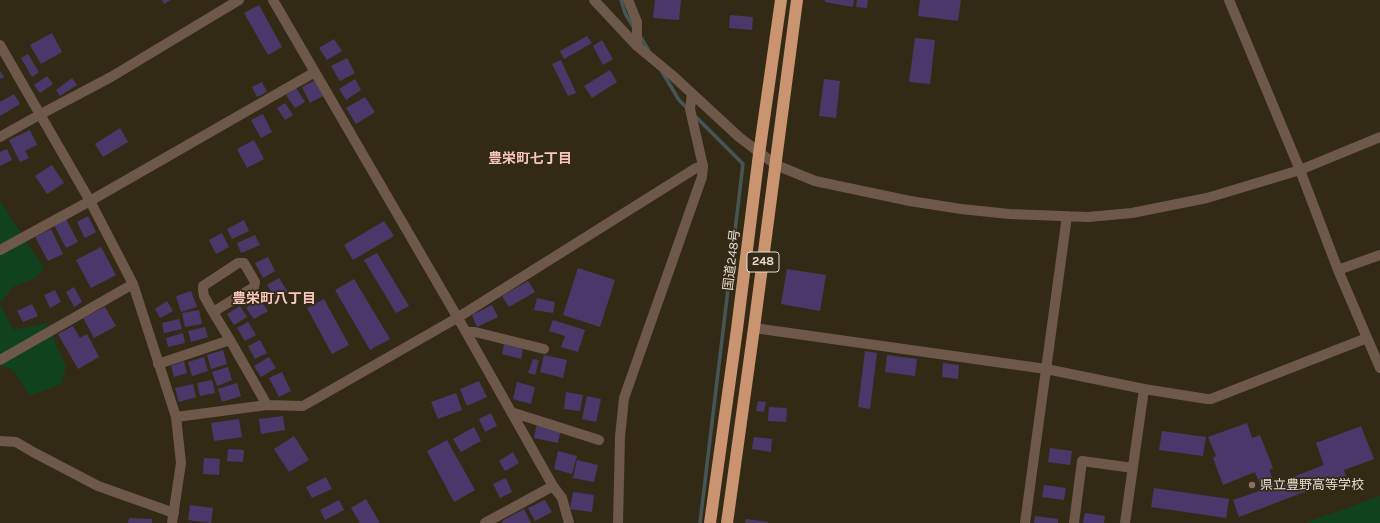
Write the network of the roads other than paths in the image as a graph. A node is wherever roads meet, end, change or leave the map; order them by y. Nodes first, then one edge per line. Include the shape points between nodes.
1 (239, 0) edge
2 (273, 0) edge
3 (594, 0) edge
4 (628, 0) edge
5 (781, 0) edge
6 (797, 0) edge
7 (1229, 0) edge
8 (0, 45) edge
9 (637, 46) junction
10 (315, 72) junction
11 (692, 94) junction
12 (41, 114) junction
13 (1380, 136) edge
14 (0, 137) edge
15 (759, 154) junction
16 (776, 165) junction
17 (703, 166) junction
18 (1300, 170) junction
19 (90, 201) junction
20 (1067, 216) junction
21 (0, 250) edge
22 (1380, 255) edge
23 (1338, 270) junction
24 (132, 284) junction
25 (213, 312) junction
26 (457, 318) junction
27 (754, 328) junction
28 (466, 332) junction
29 (1367, 338) junction
30 (230, 340) junction
31 (544, 348) dead end
32 (0, 360) edge
33 (158, 364) junction
34 (1380, 368) edge
35 (1046, 369) junction
36 (1144, 389) junction
37 (267, 405) junction
38 (511, 412) junction
39 (176, 418) junction
40 (599, 440) dead end
41 (0, 441) edge
42 (1133, 468) junction
43 (553, 486) junction
44 (173, 518) edge
45 (485, 523) edge
46 (569, 523) edge
47 (618, 523) edge
48 (710, 523) edge
49 (727, 523) edge
50 (1025, 523) edge
51 (1074, 523) edge
52 (1125, 523) edge

1 - 12 street via 111,77
2 - 10 street
3 - 9 street
4 - 9 street via 637,22
5 - 15 highway, 国道248号 / 248
6 - 16 highway, 248
7 - 18 street
8 - 12 street
9 - 11 street
10 - 19 street
10 - 26 street
11 - 15 street
11 - 17 street via 690,108
12 - 14 street
12 - 19 street
13 - 18 street
15 - 16 street
15 - 48 highway, 国道248号 / 248
16 - 20 street via 815,181 910,201 1009,214
16 - 27 highway, 248
17 - 26 street
17 - 47 street via 702,177 624,398 620,437
18 - 20 street via 1207,198 1159,208 1094,216
18 - 23 street
19 - 21 street
19 - 24 street
20 - 35 street
22 - 23 street
23 - 29 street
24 - 32 street
24 - 33 street
25 - 25 street via 204,296 203,286 238,263 244,263 255,282 254,287
25 - 30 street
26 - 28 street
26 - 37 street via 304,406
27 - 35 street
27 - 49 highway, 248
28 - 31 street
28 - 38 street
29 - 34 street
29 - 36 street via 1211,399
30 - 33 street
30 - 37 street
33 - 39 street
35 - 36 street
35 - 50 street
36 - 42 street
37 - 39 street
38 - 40 street
38 - 43 street
39 - 44 street via 181,463
41 - 44 street via 16,442 98,486
42 - 51 street via 1082,461
42 - 52 street
43 - 45 street
43 - 46 street via 562,498

